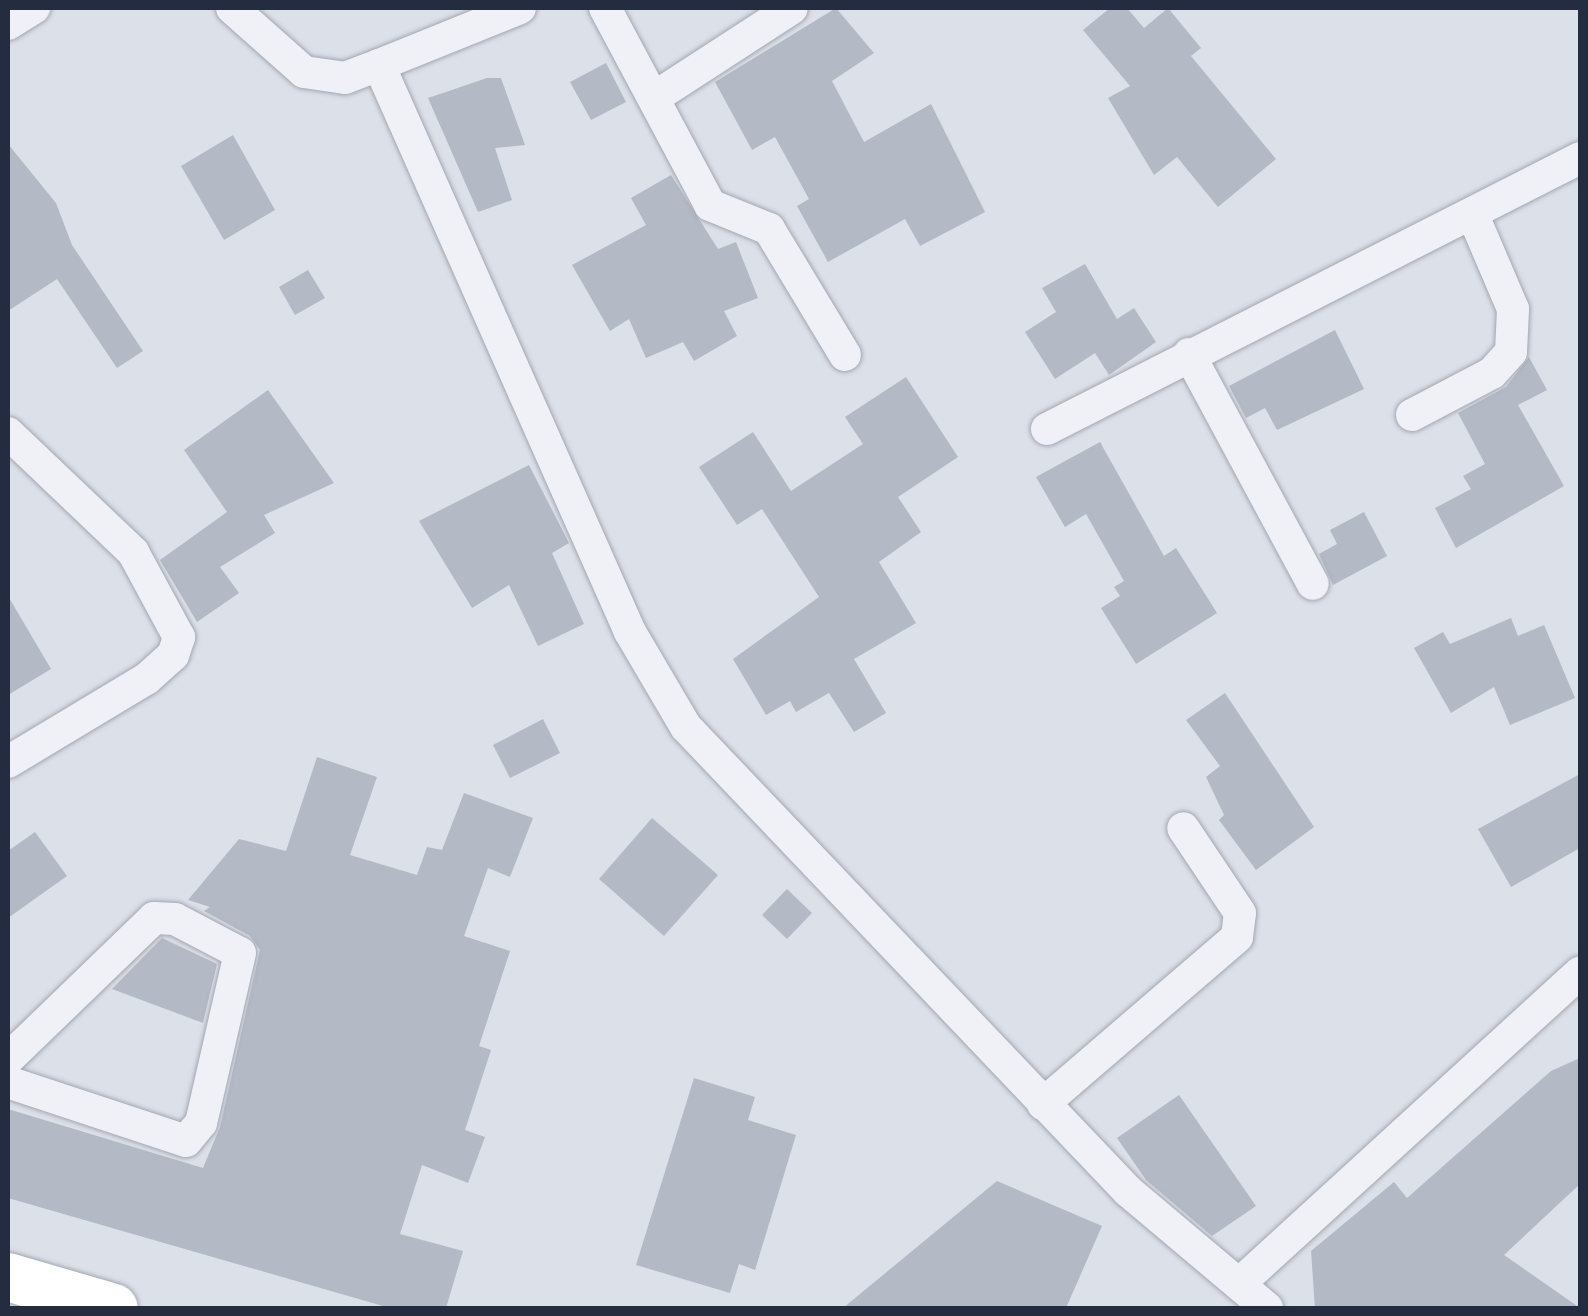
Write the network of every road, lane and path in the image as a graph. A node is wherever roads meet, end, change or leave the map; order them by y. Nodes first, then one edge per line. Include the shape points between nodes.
1 (34, 8) edge
2 (232, 8) edge
3 (520, 8) edge
4 (605, 8) edge
5 (792, 8) edge
6 (8, 24) edge
7 (379, 65) junction
8 (656, 97) junction
9 (1580, 158) edge
10 (1473, 215) junction
11 (1189, 354) junction
12 (846, 355) dead end
13 (1412, 415) dead end
14 (1047, 429) dead end
15 (8, 433) edge
16 (1313, 584) dead end
17 (8, 762) edge
18 (1183, 828) dead end
19 (1580, 973) edge
20 (8, 1058) edge
21 (8, 1082) edge
22 (1042, 1104) junction
23 (8, 1277) edge
24 (1239, 1284) junction
25 (114, 1308) edge
26 (1268, 1308) edge

1 - 6 street
2 - 7 street via 304,72 345,78
3 - 7 street
4 - 8 street
5 - 8 street
7 - 22 street via 655,683 686,728
8 - 12 street via 710,205 769,229
9 - 10 street
10 - 11 street
10 - 13 street via 1513,309 1511,352 1492,373
11 - 14 street
11 - 16 street
15 - 17 street via 133,552 179,637 173,655 146,680
18 - 22 street via 1240,913 1236,937
19 - 24 street
20 - 21 street via 154,918 175,919 240,953 201,1124 186,1141
22 - 24 street via 1161,1222
23 - 25 main road
24 - 26 street

